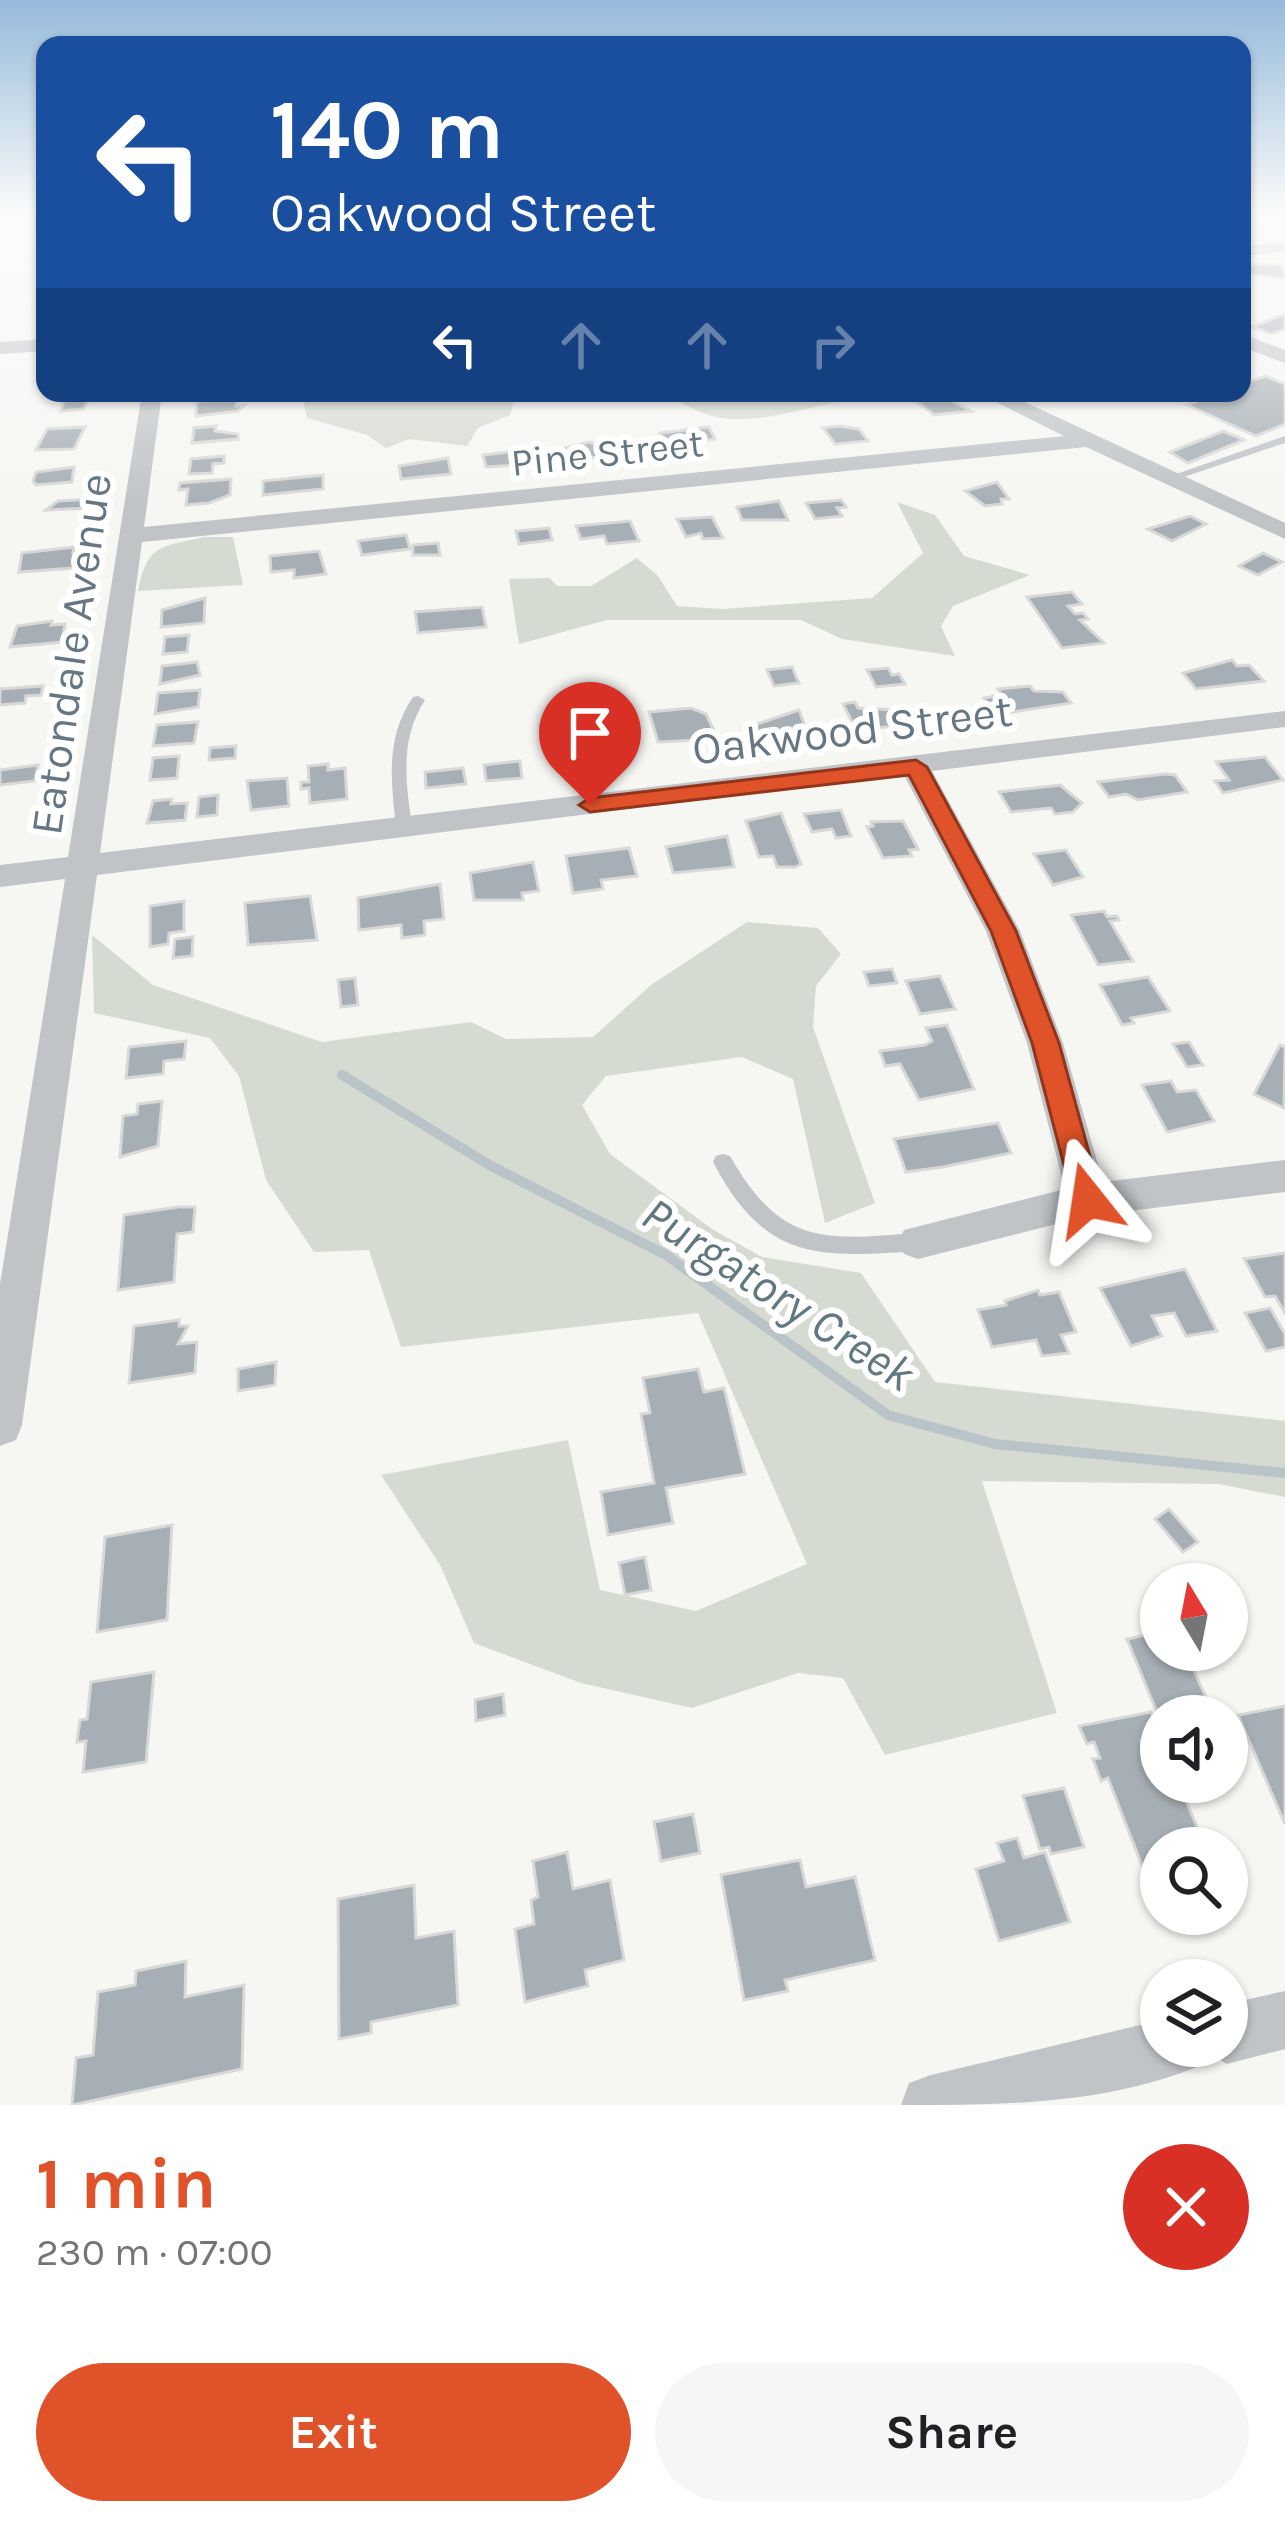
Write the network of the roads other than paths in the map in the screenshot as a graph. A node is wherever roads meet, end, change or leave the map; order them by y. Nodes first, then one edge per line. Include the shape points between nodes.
1 (1251, 344) edge
2 (36, 346) edge
3 (0, 348) edge
4 (1285, 357) edge
5 (151, 402) edge
6 (1008, 402) edge
7 (1285, 439) edge
8 (1092, 440) junction
9 (1171, 478) junction
10 (1285, 532) edge
11 (130, 536) junction
12 (418, 700) dead end
13 (1285, 719) edge
14 (916, 767) junction
15 (404, 827) junction
16 (86, 864) junction
17 (0, 876) edge
18 (723, 1162) dead end
19 (1285, 1176) edge
20 (1088, 1200) junction
21 (918, 1242) joint
22 (0, 1425) edge
23 (1285, 2020) edge
24 (1248, 2029) edge
25 (1140, 2055) edge
26 (931, 2105) edge

1 - 4 street
2 - 3 street
5 - 11 street, Eatondale Avenue
6 - 8 street
7 - 9 lane
8 - 9 street
8 - 11 street, Pine Street
9 - 10 street
11 - 16 street, Eatondale Avenue
12 - 15 lane via 398,742
13 - 14 street, Oakwood Street
14 - 15 street, Oakwood Street
14 - 20 street via 1003,931 1046,1043
15 - 16 street, Oakwood Street
16 - 17 street, Oakwood Street
16 - 22 street, Eatondale Avenue
18 - 21 lane via 751,1209 778,1233 812,1246
19 - 20 street
20 - 21 street
23 - 24 street
25 - 26 street

